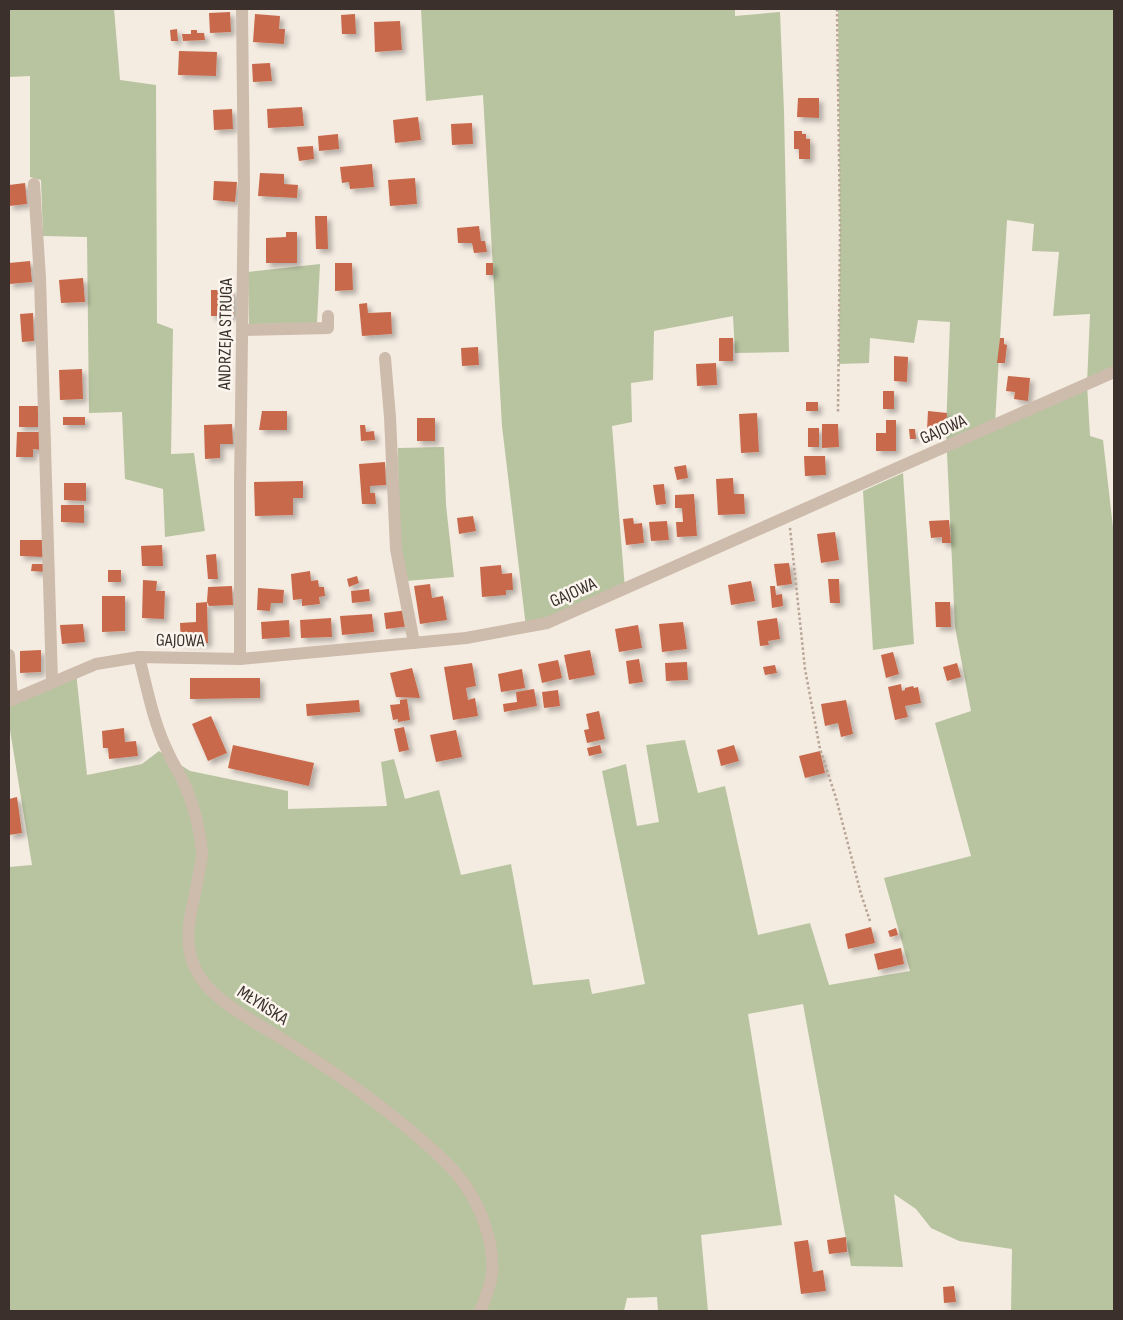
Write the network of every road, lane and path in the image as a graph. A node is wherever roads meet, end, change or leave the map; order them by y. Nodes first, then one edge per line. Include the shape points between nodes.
1 (242, 9) edge
2 (837, 9) edge
3 (34, 184) dead end
4 (328, 316) dead end
5 (242, 330) junction
6 (385, 358) dead end
7 (1114, 372) edge
8 (838, 413) dead end
9 (788, 516) junction
10 (414, 643) junction
11 (9, 655) edge
12 (139, 657) junction
13 (240, 659) junction
14 (52, 682) junction
15 (10, 701) edge
16 (870, 922) dead end
17 (480, 1311) edge

1 - 5 street, ANDRZEJA STRUGA
2 - 8 path
3 - 14 street
4 - 5 street via 328,328
5 - 13 street, ANDRZEJA STRUGA
6 - 10 street via 396,548
7 - 9 street, GAJOWA
9 - 10 street, GAJOWA via 547,622 466,638
9 - 16 path via 804,669 820,749
10 - 13 street, GAJOWA
11 - 15 street
12 - 13 street, GAJOWA
12 - 14 street, GAJOWA via 96,664
12 - 17 street, MŁYŃSKA via 154,716 196,817 202,855 187,942 195,969 207,987 227,1005 330,1070 384,1109 449,1165 470,1193 482,1216 491,1245 492,1273
14 - 15 street, GAJOWA

